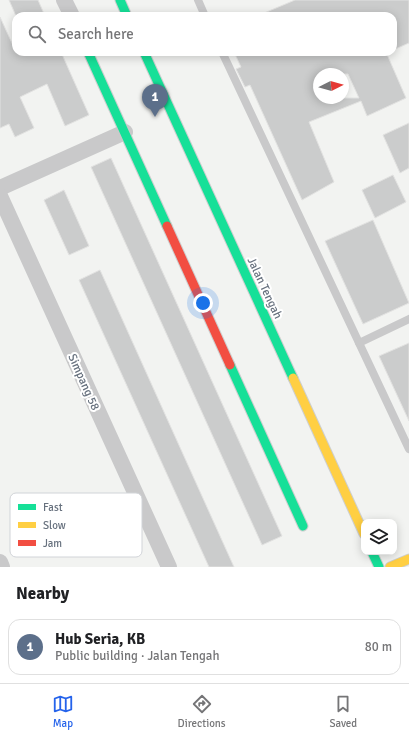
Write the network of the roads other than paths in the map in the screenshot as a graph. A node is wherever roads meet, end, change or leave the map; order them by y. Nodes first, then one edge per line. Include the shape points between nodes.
1 (64, 0) edge
2 (120, 0) edge
3 (198, 0) edge
4 (70, 12) edge
5 (125, 12) edge
6 (203, 12) edge
7 (90, 56) edge
8 (146, 56) edge
9 (224, 56) edge
10 (125, 132) junction
11 (0, 188) edge
12 (0, 196) edge
13 (409, 319) edge
14 (359, 343) junction
15 (409, 449) edge
16 (135, 493) edge
17 (142, 508) edge
18 (303, 526) dead end
19 (361, 527) edge
20 (373, 555) edge
21 (409, 558) edge
22 (0, 562) edge
23 (2, 567) edge
24 (169, 567) edge
25 (379, 567) edge
26 (390, 567) edge

1 - 4 street
2 - 5 main road
3 - 6 lane
7 - 10 main road
8 - 19 main road, Jalan Tengah
9 - 14 lane
10 - 11 street
10 - 18 main road
12 - 16 street, Simpang 58
13 - 14 lane
14 - 15 lane
17 - 24 street, Simpang 58
20 - 25 main road
21 - 26 main road
22 - 23 street

